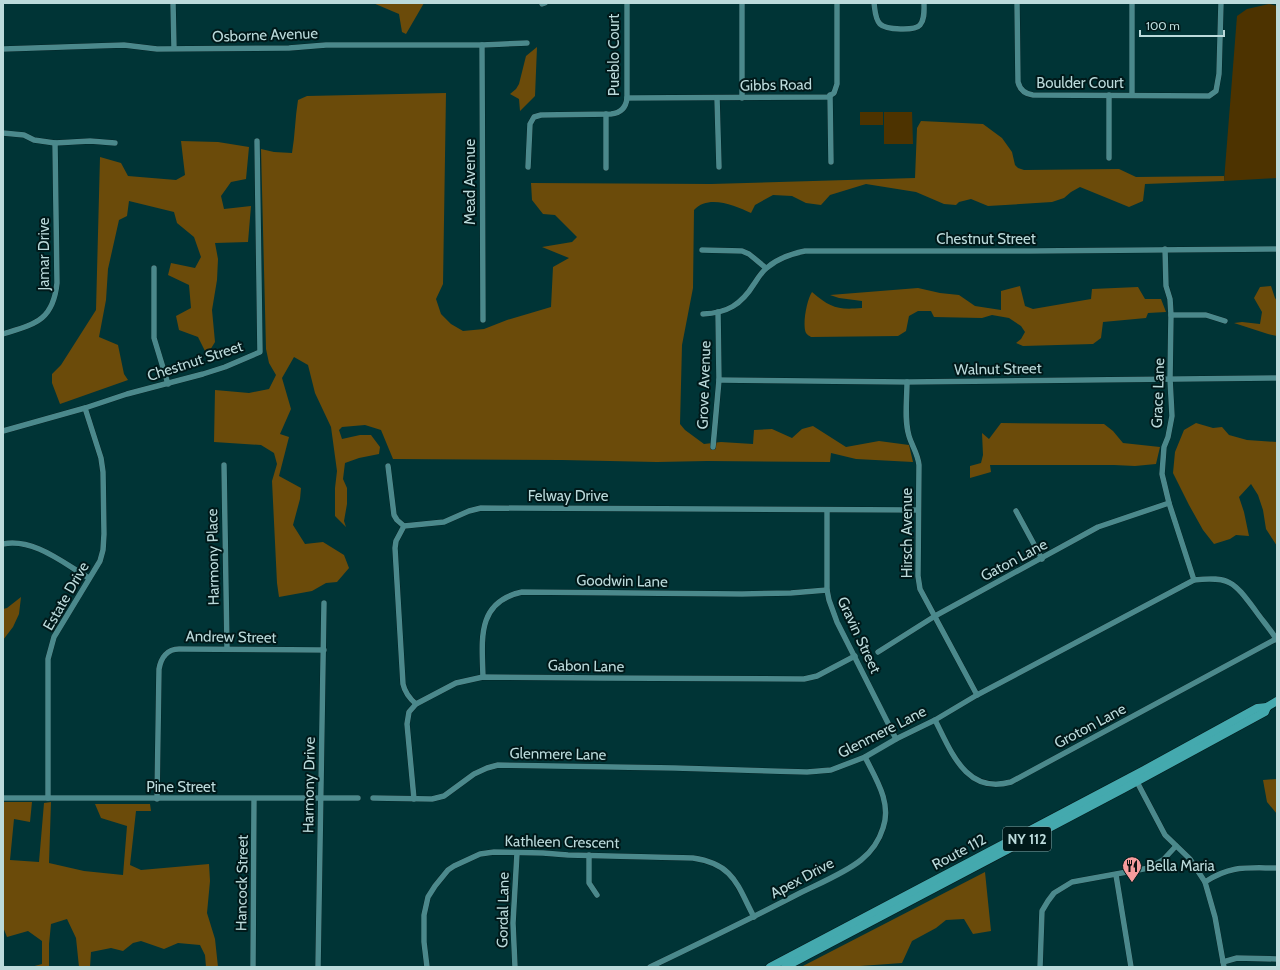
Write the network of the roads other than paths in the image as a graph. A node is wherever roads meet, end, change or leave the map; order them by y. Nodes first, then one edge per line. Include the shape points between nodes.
1 (173, 3) edge
2 (627, 3) edge
3 (742, 3) edge
4 (837, 3) edge
5 (874, 3) edge
6 (924, 3) edge
7 (1017, 3) edge
8 (1132, 3) edge
9 (1221, 3) edge
10 (527, 43) dead end
11 (482, 45) junction
12 (174, 48) junction
13 (3, 49) edge
14 (832, 94) junction
15 (1109, 95) junction
16 (1132, 95) junction
17 (627, 98) junction
18 (717, 98) junction
19 (742, 98) junction
20 (606, 114) junction
21 (3, 133) edge
22 (257, 141) dead end
23 (55, 143) junction
24 (115, 143) dead end
25 (1109, 158) dead end
26 (831, 162) dead end
27 (719, 166) dead end
28 (528, 167) dead end
29 (606, 168) dead end
30 (1165, 249) junction
31 (1277, 249) edge
32 (702, 250) dead end
33 (154, 268) dead end
34 (766, 268) junction
35 (718, 312) junction
36 (702, 314) dead end
37 (1171, 315) junction
38 (482, 320) dead end
39 (1225, 321) dead end
40 (3, 334) edge
41 (1277, 378) edge
42 (1170, 379) junction
43 (719, 380) junction
44 (907, 382) junction
45 (168, 384) junction
46 (85, 408) junction
47 (3, 431) edge
48 (714, 447) dead end
49 (224, 465) dead end
50 (388, 466) dead end
51 (1169, 503) junction
52 (827, 510) junction
53 (918, 510) junction
54 (1016, 511) dead end
55 (404, 526) junction
56 (3, 544) edge
57 (1042, 559) junction
58 (89, 578) junction
59 (1194, 580) junction
60 (827, 590) junction
61 (324, 603) dead end
62 (935, 616) junction
63 (1277, 639) edge
64 (227, 649) junction
65 (324, 650) junction
66 (878, 652) dead end
67 (855, 656) junction
68 (483, 676) junction
69 (977, 695) junction
70 (1277, 701) edge
71 (416, 704) junction
72 (935, 720) junction
73 (896, 739) junction
74 (865, 757) junction
75 (1135, 778) junction
76 (3, 798) edge
77 (48, 798) junction
78 (321, 798) junction
79 (358, 798) dead end
80 (372, 798) dead end
81 (157, 799) junction
82 (254, 799) junction
83 (414, 799) junction
84 (1176, 846) junction
85 (517, 853) junction
86 (589, 855) junction
87 (1277, 868) edge
88 (1116, 875) junction
89 (1204, 882) junction
90 (597, 895) dead end
91 (754, 917) junction
92 (1277, 959) edge
93 (1223, 964) edge
94 (253, 967) edge
95 (318, 967) edge
96 (427, 967) edge
97 (515, 967) edge
98 (650, 967) edge
99 (770, 967) edge
100 (785, 967) edge
101 (1040, 967) edge
102 (1131, 967) edge

1 - 12 street
2 - 17 street, Pueblo Court
3 - 19 street
4 - 14 street via 837,84
5 - 6 street via 876,18 880,24 892,28 916,28 920,25 923,20
7 - 15 street, Boulder Court via 1018,82 1022,91 1033,95
8 - 16 street
9 - 16 street, Boulder Court via 1216,91 1209,96
10 - 11 street, Osborne Avenue
11 - 12 street, Osborne Avenue
11 - 38 street, Mead Avenue
12 - 13 street, Osborne Avenue via 124,45
14 - 19 street, Gibbs Road via 828,97
14 - 26 street
15 - 16 street, Boulder Court
15 - 25 street
17 - 18 street, Gibbs Road
17 - 20 street, Pueblo Court via 625,107 616,114
18 - 19 street, Gibbs Road
18 - 27 street
20 - 28 street via 534,117 530,124
20 - 29 street
21 - 23 street via 24,135 34,140
22 - 45 street, Chestnut Street via 260,352 225,367
23 - 24 street
23 - 40 street, Jamar Drive via 58,280 56,296 53,304 37,322
30 - 31 street, Chestnut Street
30 - 34 street, Chestnut Street via 805,251 780,258
30 - 37 street, Grace Lane via 1166,286
32 - 34 street via 742,251
33 - 45 street via 154,338
34 - 35 street, Chestnut Street via 741,302
35 - 36 street, Chestnut Street
35 - 43 street, Grove Avenue
37 - 39 street via 1206,314
37 - 42 street, Grace Lane
41 - 42 street, Walnut Street
42 - 44 street, Walnut Street
42 - 51 street, Grace Lane via 1172,416 1162,465
43 - 44 street, Walnut Street
43 - 48 street, Grove Avenue
44 - 53 street, Hirsch Avenue via 907,426 919,465
45 - 46 street, Chestnut Street
46 - 47 street, Chestnut Street
46 - 58 street, Estate Drive via 101,458 104,513 100,561
49 - 64 street, Harmony Place
50 - 55 street via 394,515
51 - 57 street, Gaton Lane via 1098,527
51 - 59 street, Grace Lane
52 - 53 street, Felway Drive
52 - 55 street, Felway Drive via 481,508 444,522
52 - 60 street, Gravin Street
53 - 62 street, Hirsch Avenue via 920,589
54 - 57 street
55 - 71 street via 395,548 403,684 404,690
56 - 58 street via 18,542 38,548
57 - 62 street, Gaton Lane
58 - 77 street, Estate Drive via 54,637 48,659
59 - 63 street, Glenmere Lane via 1218,579 1238,588
59 - 69 street, Glenmere Lane
60 - 67 street, Gravin Street via 837,622
60 - 68 street, Goodwin Lane via 742,594 522,592 505,598 490,611 482,637
61 - 65 street, Harmony Drive
62 - 66 street, Gaton Lane
62 - 69 street, Hirsch Avenue
63 - 72 street, Groton Lane via 1011,782 990,784 966,773
64 - 65 street, Andrew Street
64 - 81 street, Andrew Street via 176,649 168,652 162,659 159,669
65 - 78 street, Harmony Drive
67 - 68 street, Gabon Lane via 816,676 804,679
67 - 73 street, Gravin Street
68 - 71 street, Gabon Lane via 456,683
69 - 72 street, Glenmere Lane
70 - 75 main road, Route 112 / NY 112 via 1265,712
71 - 83 street via 407,718
72 - 73 street, Glenmere Lane
73 - 74 street, Glenmere Lane
74 - 83 street, Glenmere Lane via 831,770 807,772 498,765 474,774 444,796
74 - 91 street, Apex Drive via 877,780 886,809 883,828 875,845 860,860 847,868
75 - 84 street via 1165,835
75 - 99 main road, Route 112 / NY 112
75 - 100 main road, Route 112 / NY 112
76 - 77 street, Pine Street
77 - 81 street, Pine Street
78 - 79 street, Pine Street
78 - 82 street, Pine Street
78 - 95 street, Harmony Drive
80 - 83 street, Glenmere Lane
81 - 82 street, Pine Street
82 - 94 street, Hancock Street
84 - 88 street via 1163,860 1153,866
84 - 89 street via 1190,859
85 - 86 street, Kathleen Crescent
85 - 96 street, Kathleen Crescent via 480,854 454,866 442,876 428,897 425,907
85 - 97 street, Gordal Lane via 513,923
86 - 90 street via 589,883
86 - 91 street, Kathleen Crescent via 693,858 718,864 732,876
87 - 89 street via 1226,870
88 - 101 street via 1072,882 1054,893 1042,911
88 - 102 street
89 - 93 street via 1215,917
91 - 98 street, Apex Drive
92 - 93 street via 1237,958

